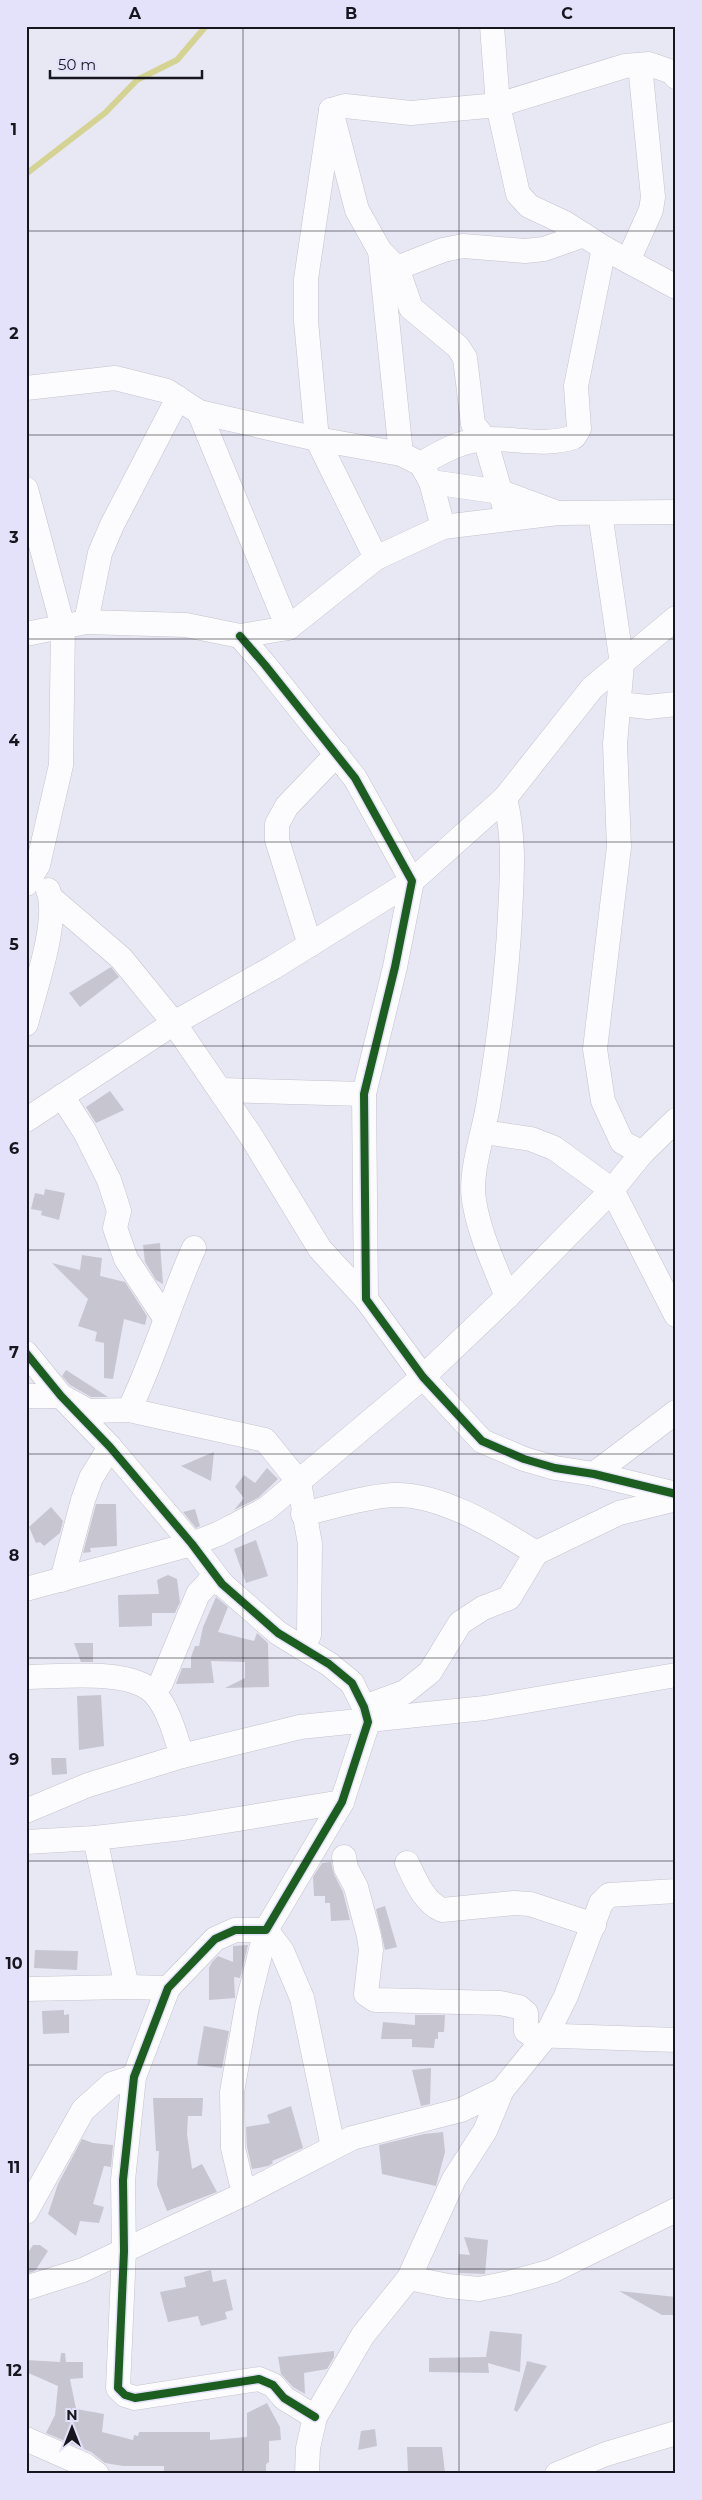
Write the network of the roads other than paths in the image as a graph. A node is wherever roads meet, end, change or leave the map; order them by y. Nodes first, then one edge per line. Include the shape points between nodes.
1 (492, 26) edge
2 (640, 65) junction
3 (676, 77) edge
4 (498, 104) junction
5 (331, 110) junction
6 (584, 235) junction
7 (604, 248) junction
8 (380, 251) junction
9 (628, 261) junction
10 (398, 268) junction
11 (676, 288) edge
12 (26, 388) edge
13 (178, 398) junction
14 (199, 412) junction
15 (317, 438) junction
16 (485, 439) junction
17 (418, 467) junction
18 (26, 489) edge
19 (501, 492) junction
20 (676, 512) edge
21 (558, 513) junction
22 (600, 514) junction
23 (508, 519) junction
24 (443, 527) junction
25 (376, 558) junction
26 (676, 618) edge
27 (86, 622) junction
28 (62, 627) junction
29 (288, 628) junction
30 (26, 634) edge
31 (240, 636) junction
32 (622, 664) junction
33 (619, 704) junction
34 (676, 704) edge
35 (337, 754) junction
36 (505, 798) junction
37 (32, 874) edge
38 (412, 881) junction
39 (51, 898) junction
40 (310, 945) junction
41 (174, 1023) junction
42 (26, 1024) edge
43 (221, 1090) junction
44 (364, 1094) junction
45 (62, 1096) junction
46 (26, 1120) edge
47 (676, 1120) edge
48 (484, 1132) junction
49 (642, 1153) junction
50 (612, 1190) junction
51 (194, 1248) dead end
52 (507, 1297) junction
53 (366, 1299) junction
54 (674, 1307) edge
55 (165, 1318) junction
56 (26, 1353) edge
57 (423, 1378) junction
58 (26, 1396) edge
59 (61, 1396) junction
60 (129, 1410) junction
61 (676, 1412) edge
62 (110, 1447) junction
63 (594, 1474) junction
64 (299, 1482) junction
65 (676, 1494) edge
66 (676, 1499) edge
67 (303, 1514) junction
68 (192, 1544) junction
69 (536, 1553) junction
70 (62, 1580) junction
71 (222, 1584) junction
72 (26, 1589) edge
73 (302, 1648) junction
74 (676, 1675) edge
75 (26, 1677) edge
76 (154, 1692) junction
77 (366, 1715) junction
78 (182, 1756) junction
79 (342, 1802) junction
80 (26, 1811) edge
81 (95, 1838) junction
82 (26, 1842) edge
83 (344, 1857) dead end
84 (407, 1863) dead end
85 (676, 1890) edge
86 (594, 1925) junction
87 (266, 1930) junction
88 (127, 1987) junction
89 (168, 1988) junction
90 (26, 1989) edge
91 (546, 2036) junction
92 (676, 2040) edge
93 (134, 2076) junction
94 (502, 2090) junction
95 (334, 2147) junction
96 (244, 2194) junction
97 (676, 2210) edge
98 (26, 2212) edge
99 (124, 2251) junction
100 (409, 2278) junction
101 (26, 2288) edge
102 (315, 2417) junction
103 (676, 2433) edge
104 (26, 2439) edge
105 (89, 2471) edge
106 (307, 2474) edge
107 (557, 2474) edge

1 - 4 street
2 - 3 street via 649,64 672,72
2 - 4 street via 625,66
2 - 9 street via 653,197
4 - 5 street via 411,113 345,106
4 - 6 street via 518,194 530,206
5 - 8 street via 357,210
5 - 15 street via 306,279 306,321
6 - 7 street
6 - 10 street via 544,249 526,251 464,246 443,250
7 - 9 street
7 - 16 street via 576,386 579,429 574,437 542,442
8 - 10 street
8 - 17 street
9 - 11 street
10 - 16 street via 411,308 458,347 465,358 473,424
12 - 13 street via 115,378 167,391
13 - 14 street
13 - 27 street via 100,553
14 - 15 street
14 - 29 street
15 - 17 street
15 - 25 street
16 - 17 street via 448,448
16 - 19 street
17 - 19 street
17 - 24 street
18 - 28 street
19 - 21 street
19 - 23 street
20 - 22 street
21 - 22 street
21 - 23 street
22 - 32 street
23 - 24 street
24 - 25 street
25 - 29 street
26 - 32 street
27 - 28 street
27 - 31 street via 186,625
28 - 30 street
28 - 37 street via 61,765
29 - 31 street
31 - 35 street
32 - 33 street
32 - 36 street via 592,688
33 - 34 street via 648,708
33 - 49 street via 615,744 619,847 595,1048 603,1101 622,1142
35 - 38 street via 355,778
35 - 40 street via 287,806 277,824 277,840
36 - 38 street
36 - 48 street via 512,828 513,856 508,951 496,1062
37 - 39 street
38 - 40 street
38 - 44 street
39 - 41 street via 121,958
39 - 42 street via 52,917
40 - 41 street
41 - 43 street
41 - 45 street
43 - 44 street
43 - 53 street via 320,1249
44 - 53 street
45 - 46 street
45 - 55 street via 109,1180 118,1211 115,1228 126,1259
47 - 49 street
48 - 50 street via 532,1139 554,1148
48 - 52 street via 474,1167 473,1199
49 - 50 street
50 - 52 street
50 - 54 street
51 - 55 street
52 - 57 street
53 - 57 street
55 - 60 street via 147,1373
56 - 59 street
57 - 63 street via 482,1441 547,1466
57 - 64 street
58 - 59 street
59 - 60 street via 88,1411
59 - 62 street
60 - 64 street via 265,1440
61 - 63 street
62 - 68 street
62 - 70 street via 91,1478 83,1500
63 - 65 street
64 - 67 street
64 - 68 street via 266,1509
66 - 69 street via 619,1514
67 - 69 street via 386,1496 426,1498 474,1518
67 - 73 street via 310,1544 309,1635
68 - 70 street
68 - 71 street
69 - 77 street via 509,1598 483,1608 460,1623 430,1672 405,1692
70 - 72 street
71 - 73 street via 278,1633
71 - 76 street via 210,1581 198,1594 161,1683
73 - 77 street via 330,1664 352,1684
74 - 77 street via 485,1708
75 - 76 street via 120,1677 138,1681
76 - 78 street via 165,1708
77 - 78 street via 300,1727
77 - 79 street
78 - 80 street via 88,1785
79 - 81 street via 183,1828
79 - 87 street
81 - 82 street
81 - 88 street
83 - 91 street via 369,1936 371,1950 366,1994 375,2000 388,2002 500,2003 519,2007 526,2014 526,2031
84 - 86 street via 424,1895 433,1906 442,1910 530,1904
85 - 86 street via 609,1895 601,1903
86 - 91 street
87 - 89 street via 235,1930 215,1939
87 - 95 street via 282,1951 302,1998
87 - 96 street via 247,2006 232,2092 233,2148
88 - 89 street
88 - 90 street
89 - 93 street
91 - 92 street
91 - 94 street
93 - 98 street via 112,2084 83,2110
93 - 99 street via 122,2180
94 - 95 street via 462,2110 372,2132
94 - 100 street via 485,2131 454,2179
95 - 96 street
96 - 99 street
97 - 100 street via 552,2270 509,2283 479,2289
99 - 101 street via 83,2270
99 - 102 street via 118,2388 125,2395 136,2398 259,2379 273,2385 284,2398
100 - 102 street via 363,2335
102 - 106 street via 308,2448
103 - 107 street via 606,2454
104 - 105 street

